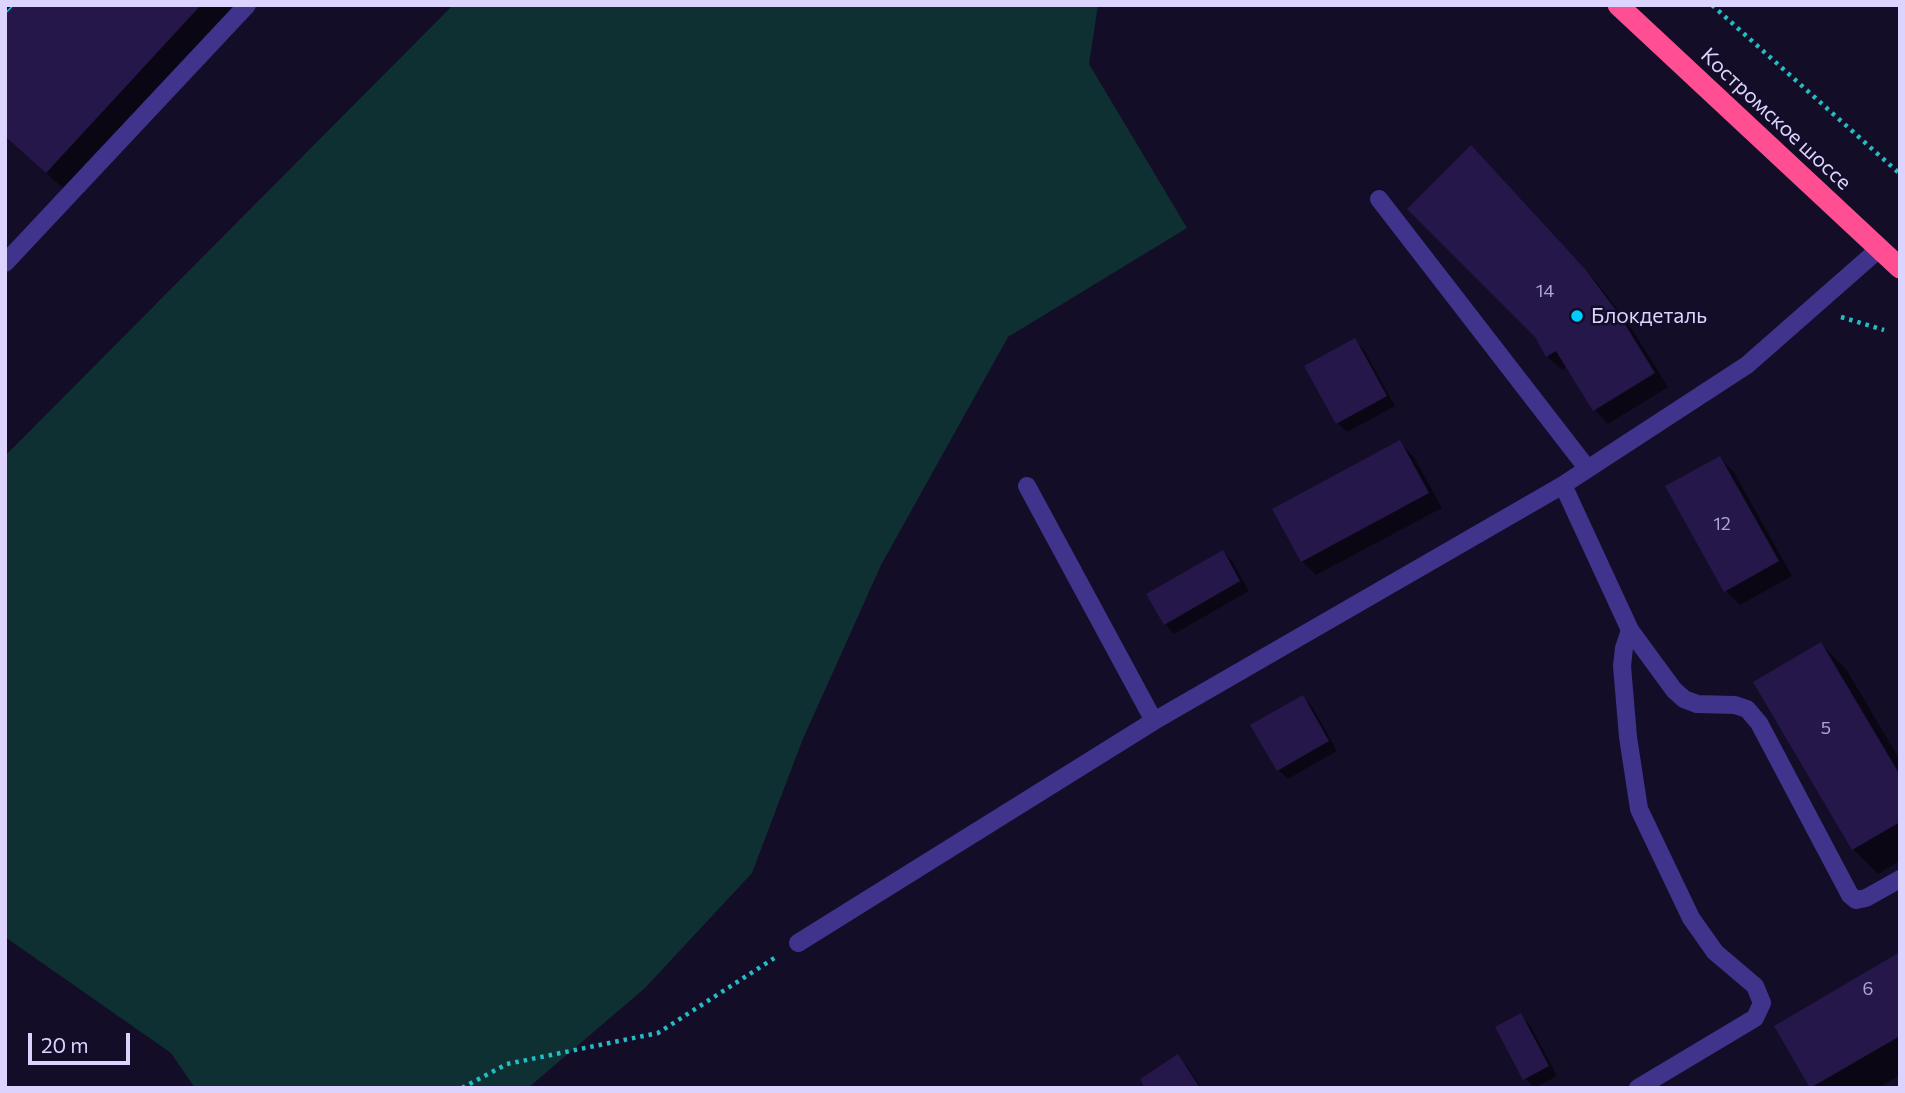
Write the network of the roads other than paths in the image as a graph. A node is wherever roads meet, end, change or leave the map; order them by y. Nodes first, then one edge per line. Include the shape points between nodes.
1 (247, 5) edge
2 (1618, 5) edge
3 (1380, 199) dead end
4 (1879, 249) junction
5 (5, 263) edge
6 (1900, 268) edge
7 (1587, 468) junction
8 (1563, 485) junction
9 (1027, 486) dead end
10 (1630, 630) junction
11 (1154, 721) junction
12 (1900, 879) edge
13 (798, 943) road end
14 (1638, 1088) edge

1 - 5 street
2 - 4 highway, Костромское шоссе
3 - 7 street
4 - 6 highway, Костромское шоссе
4 - 7 street via 1747,365
7 - 8 street
8 - 10 street
8 - 11 street
9 - 11 street
10 - 12 street via 1684,699 1735,705 1747,709 1759,723 1850,895 1856,900 1866,898
10 - 14 street via 1622,666 1639,809 1691,918 1715,952 1755,986 1762,1003 1755,1018
11 - 13 street

